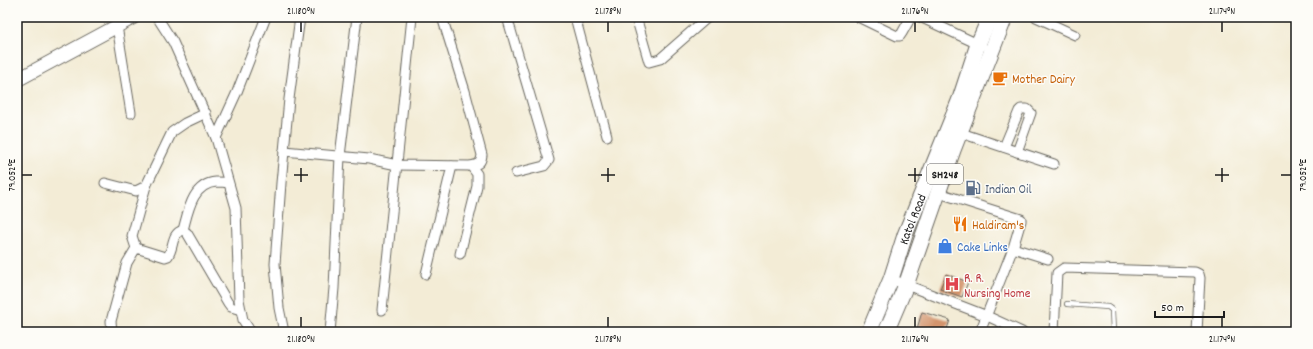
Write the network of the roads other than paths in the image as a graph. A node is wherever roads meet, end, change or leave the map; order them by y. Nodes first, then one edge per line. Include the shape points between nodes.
1 (134, 17) edge
2 (157, 17) edge
3 (266, 17) edge
4 (300, 17) edge
5 (357, 17) edge
6 (412, 17) edge
7 (442, 17) edge
8 (507, 17) edge
9 (574, 17) edge
10 (636, 17) edge
11 (708, 17) edge
12 (858, 17) edge
13 (910, 17) edge
14 (920, 17) edge
15 (990, 17) edge
16 (1005, 17) edge
17 (1036, 17) edge
18 (117, 26) junction
19 (1075, 34) dead end
20 (978, 44) junction
21 (992, 50) junction
22 (17, 80) edge
23 (131, 113) dead end
24 (206, 113) junction
25 (961, 133) junction
26 (607, 136) dead end
27 (216, 138) junction
28 (1004, 147) junction
29 (284, 151) junction
30 (1017, 152) junction
31 (340, 156) junction
32 (1054, 164) dead end
33 (397, 165) junction
34 (452, 166) junction
35 (471, 166) junction
36 (516, 173) dead end
37 (105, 183) dead end
38 (228, 183) junction
39 (146, 186) junction
40 (939, 193) junction
41 (183, 230) junction
42 (136, 248) junction
43 (1013, 248) junction
44 (460, 254) dead end
45 (1048, 258) dead end
46 (426, 274) dead end
47 (891, 279) junction
48 (906, 285) junction
49 (1067, 304) dead end
50 (241, 310) junction
51 (382, 310) dead end
52 (987, 316) junction
53 (112, 332) edge
54 (251, 332) edge
55 (284, 332) edge
56 (330, 332) edge
57 (870, 332) edge
58 (886, 332) edge
59 (980, 332) edge
60 (1022, 332) edge
61 (1054, 332) edge
62 (1113, 332) edge
63 (1197, 332) edge

1 - 18 street
2 - 24 street via 173,42
3 - 27 street
4 - 29 street
5 - 31 street
6 - 33 street
7 - 35 street via 482,155 479,164
8 - 36 street via 549,160 544,166
9 - 26 street
10 - 11 street via 649,62 660,59
12 - 13 street via 900,36
14 - 20 street
15 - 20 main road, Katol Road / SH248
16 - 21 main road, Katol Road / SH248
17 - 19 street
18 - 22 street
18 - 23 street
20 - 21 street
20 - 47 main road, Katol Road / SH248 via 960,99 905,235
21 - 25 main road, Katol Road / SH248
24 - 27 street
24 - 39 street via 184,123 172,132
25 - 28 street
25 - 40 main road, Katol Road / SH248
27 - 38 street
28 - 30 street
28 - 30 street via 1019,111 1021,108 1027,108 1031,113
29 - 31 street
29 - 55 street via 275,264
30 - 32 street
31 - 33 street
31 - 56 street
33 - 34 street
33 - 51 street
34 - 35 street
34 - 46 street
35 - 44 street via 477,174 477,186
37 - 39 street via 136,191
38 - 41 street via 215,182 198,191 192,198
38 - 50 street via 236,208
39 - 42 street via 132,236
40 - 43 street via 1020,218
40 - 48 main road, Katol Road / SH248
41 - 42 street via 177,233 168,256
41 - 50 street via 228,303 231,307
42 - 53 street via 127,263 111,321
43 - 45 street
43 - 52 street
47 - 48 street
47 - 57 main road, Katol Road / SH248
48 - 52 street
48 - 58 main road, Katol Road / SH248
49 - 62 lane via 1108,307 1112,310
50 - 54 street via 243,320
52 - 59 street
52 - 60 street
61 - 63 street via 1057,273 1064,268 1195,272 1200,278

